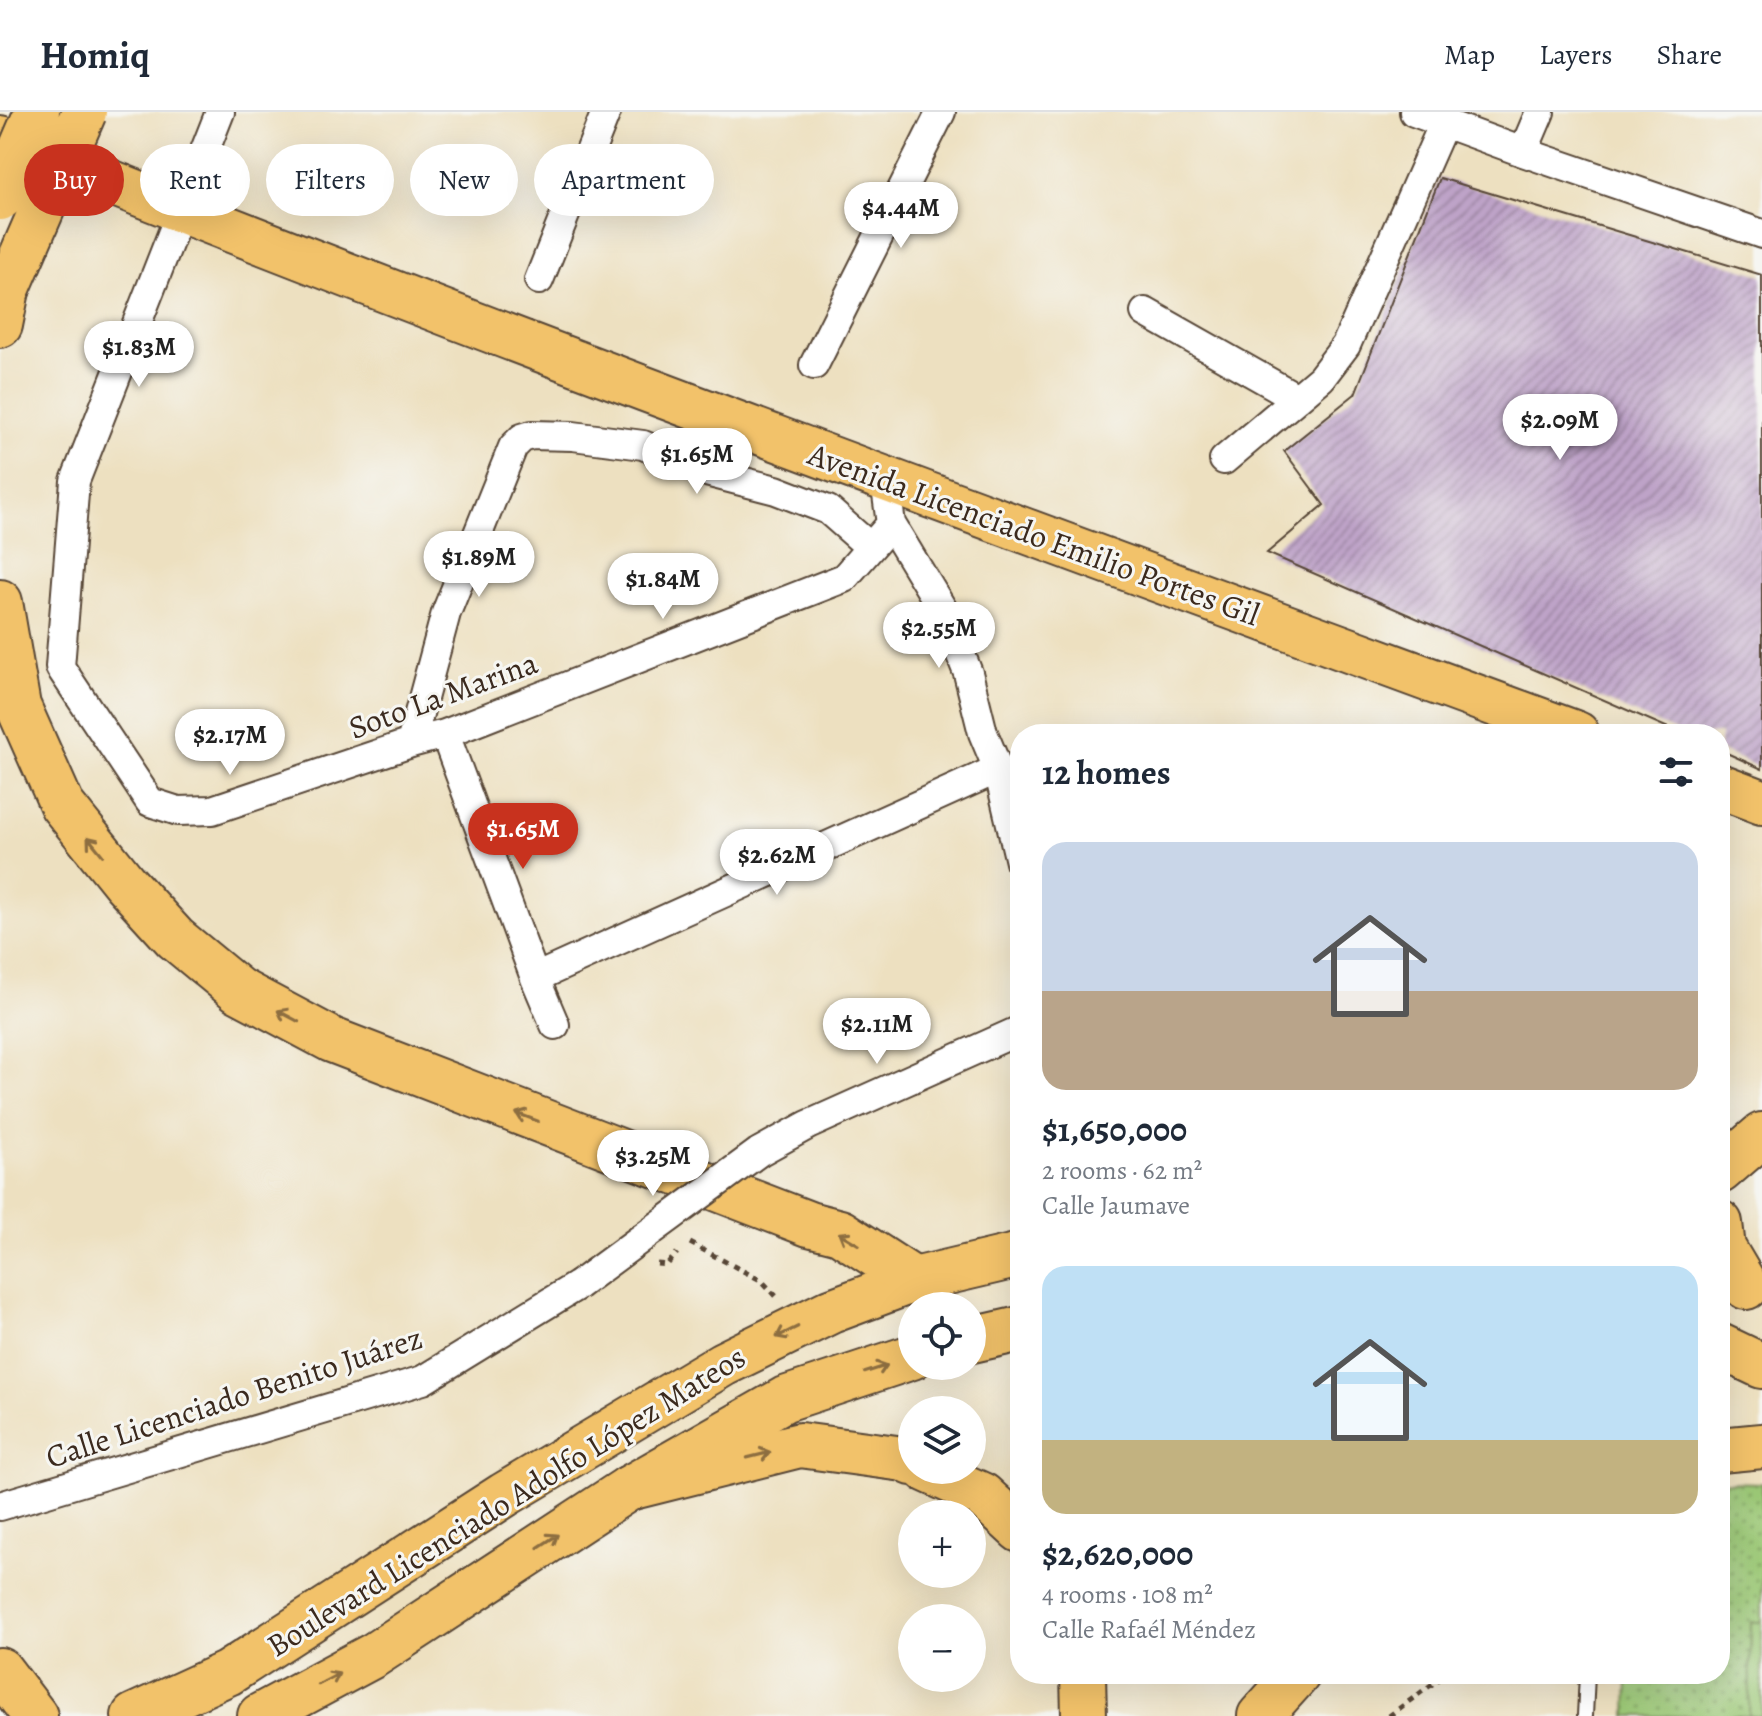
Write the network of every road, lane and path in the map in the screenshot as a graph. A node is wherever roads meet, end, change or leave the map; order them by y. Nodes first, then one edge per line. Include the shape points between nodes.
1 (37, 112) edge
2 (84, 112) edge
3 (220, 112) edge
4 (606, 112) edge
5 (941, 112) edge
6 (1414, 112) edge
7 (1540, 112) edge
8 (1444, 123) junction
9 (0, 138) edge
10 (207, 144) edge
11 (1523, 152) junction
12 (140, 194) edge
13 (0, 198) edge
14 (179, 216) edge
15 (194, 216) edge
16 (1762, 234) edge
17 (539, 280) dead end
18 (4, 307) edge
19 (1145, 312) dead end
20 (814, 365) dead end
21 (1297, 398) junction
22 (1224, 460) dead end
23 (885, 480) junction
24 (891, 524) junction
25 (870, 547) junction
26 (0, 602) edge
27 (1550, 724) edge
28 (445, 734) junction
29 (411, 743) junction
30 (998, 769) junction
31 (1010, 816) edge
32 (535, 978) junction
33 (555, 1025) dead end
34 (1010, 1034) edge
35 (1762, 1121) edge
36 (1762, 1135) edge
37 (1730, 1155) edge
38 (1730, 1158) edge
39 (628, 1249) junction
40 (1010, 1257) edge
41 (1730, 1262) edge
42 (914, 1280) junction
43 (1743, 1287) edge
44 (792, 1330) junction
45 (1010, 1331) edge
46 (986, 1337) edge
47 (1730, 1351) edge
48 (898, 1362) edge
49 (1762, 1366) edge
50 (1762, 1446) edge
51 (1730, 1449) edge
52 (898, 1458) edge
53 (958, 1484) edge
54 (629, 1488) junction
55 (0, 1506) edge
56 (1010, 1521) edge
57 (0, 1670) edge
58 (228, 1673) junction
59 (1083, 1684) edge
60 (1289, 1684) edge
61 (1432, 1684) edge
62 (1587, 1684) edge
63 (35, 1716) edge
64 (134, 1716) edge
65 (248, 1716) edge
66 (260, 1716) edge
67 (1084, 1716) edge
68 (1260, 1716) edge
69 (1389, 1716) edge
70 (1585, 1716) edge

1 - 13 main road, bridge
2 - 18 main road, bridge
3 - 10 street, Soto La Marina
4 - 17 street
5 - 20 street
6 - 8 street
7 - 11 street
8 - 11 street
8 - 21 street via 1346,345 1321,378
9 - 12 main road, Avenida Licenciado Emilio Portes Gil
11 - 16 street
14 - 29 street, Soto La Marina via 75,481 60,667 150,802 178,811 212,810
15 - 23 main road, Avenida Licenciado Emilio Portes Gil
19 - 21 street
21 - 22 street
23 - 24 street
23 - 27 main road, Avenida Licenciado Emilio Portes Gil
24 - 25 street, Soto La Marina
24 - 30 street via 943,610
25 - 28 street, Soto La Marina via 844,578
25 - 29 street via 828,510 710,473 643,445 573,436 522,438 513,447 446,613
42 -> 26 main road via 840,1232 332,1040 238,990 175,938 62,805 18,706
28 - 29 street, Soto La Marina
28 - 32 street
30 - 31 street
30 - 32 street
32 - 33 street
34 - 39 street, Calle Licenciado Benito Juárez, bridge via 759,1152
35 - 37 main road
36 - 38 main road
39 - 44 path via 659,1266 667,1265 685,1243 694,1243 762,1281 784,1304
39 - 55 street, Calle Licenciado Benito Juárez, bridge via 423,1380
40 - 42 main road, Boulevard Licenciado Adolfo López Mateos
41 - 43 main road
42 - 44 main road, Boulevard Licenciado Adolfo López Mateos
44 -> 58 main road, Boulevard Licenciado Adolfo López Mateos via 723,1364 504,1495
45 - 46 main road
47 - 49 main road
54 -> 48 main road, Boulevard Licenciado Adolfo López Mateos via 785,1399
50 - 51 main road
54 -> 52 main road via 800,1445
53 - 56 main road via 982,1495
66 -> 54 main road, Boulevard Licenciado Adolfo López Mateos via 374,1655
57 - 63 main road
58 - 64 main road, Boulevard Licenciado Adolfo López Mateos
58 - 65 main road
59 - 67 main road
60 - 68 main road
61 - 69 path
62 - 70 lane

